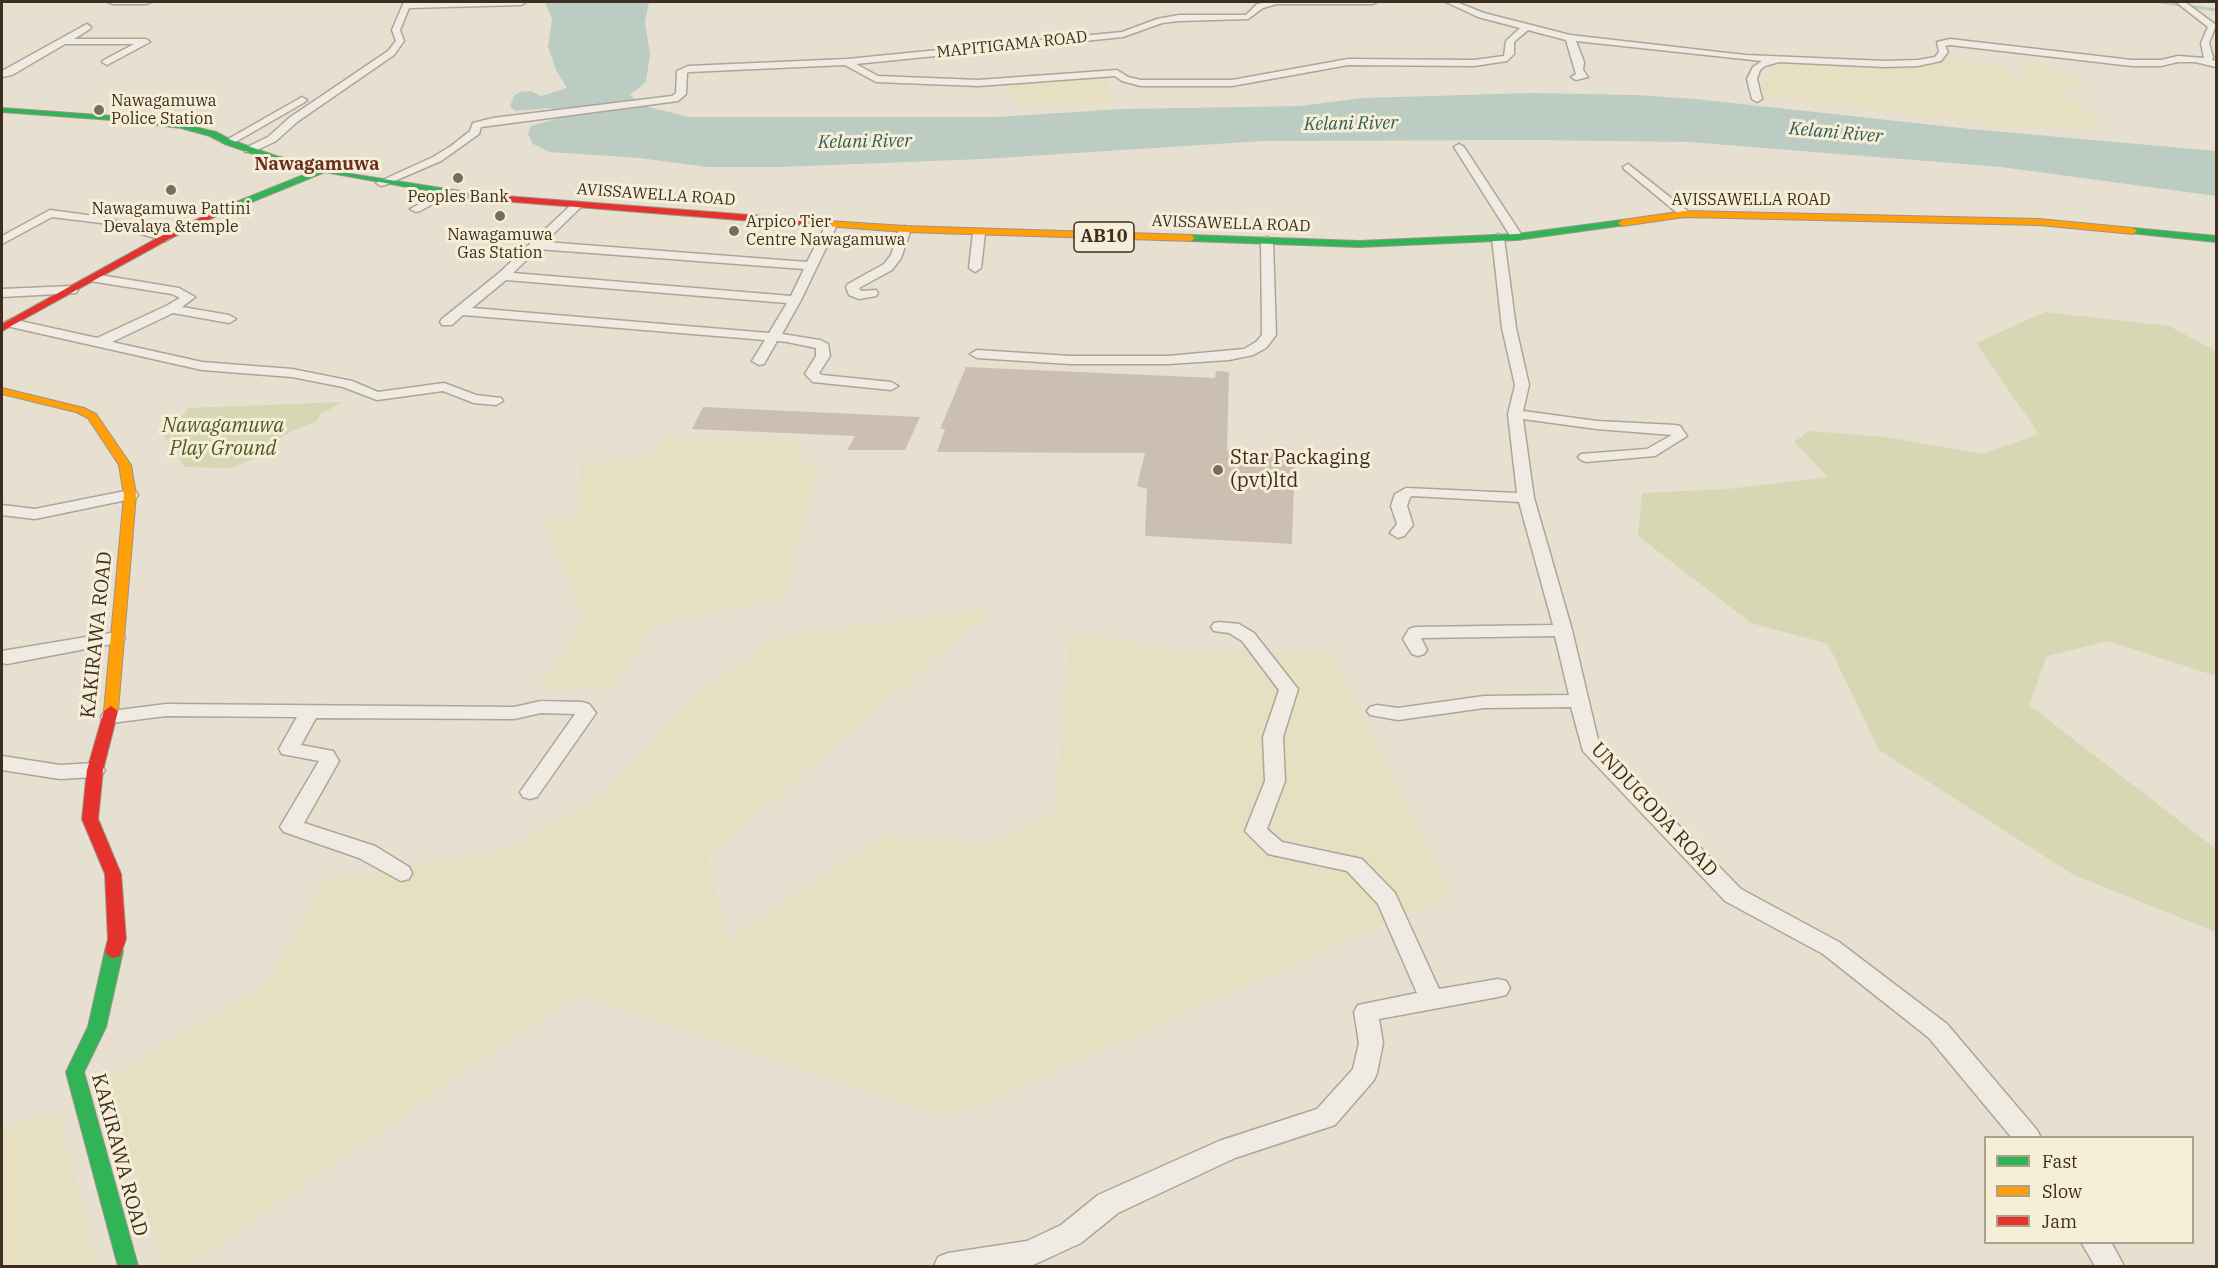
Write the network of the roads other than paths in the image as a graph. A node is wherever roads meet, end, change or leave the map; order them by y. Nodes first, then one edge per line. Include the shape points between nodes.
1 (112, 2) edge
2 (147, 2) edge
3 (1373, 2) edge
4 (1450, 2) edge
5 (2180, 2) edge
6 (521, 3) edge
7 (407, 4) edge
8 (87, 27) dead end
9 (1526, 27) junction
10 (137, 32) dead end
11 (1570, 38) junction
12 (64, 41) junction
13 (121, 42) junction
14 (1776, 60) junction
15 (107, 62) dead end
16 (847, 62) junction
17 (2212, 63) edge
18 (2, 74) edge
19 (1576, 77) dead end
20 (1757, 99) dead end
21 (302, 100) dead end
22 (2, 110) edge
23 (228, 142) junction
24 (1459, 147) dead end
25 (249, 150) junction
26 (1628, 167) dead end
27 (324, 170) junction
28 (381, 183) junction
29 (445, 193) junction
30 (577, 205) junction
31 (416, 209) dead end
32 (1685, 214) junction
33 (831, 225) junction
34 (905, 230) junction
35 (979, 233) junction
36 (166, 237) junction
37 (1517, 237) junction
38 (1498, 238) junction
39 (2217, 239) edge
40 (2, 241) edge
41 (1267, 241) junction
42 (538, 245) junction
43 (811, 267) junction
44 (975, 268) dead end
45 (503, 276) junction
46 (94, 278) junction
47 (877, 282) dead end
48 (72, 290) junction
49 (2, 293) edge
50 (795, 300) junction
51 (171, 309) junction
52 (461, 311) junction
53 (229, 319) dead end
54 (447, 322) dead end
55 (6, 326) edge
56 (773, 338) junction
57 (98, 343) junction
58 (977, 354) dead end
59 (759, 361) dead end
60 (891, 386) dead end
61 (2, 391) edge
62 (376, 396) junction
63 (496, 401) dead end
64 (376, 413) dead end
65 (1515, 414) junction
66 (1587, 457) dead end
67 (130, 495) junction
68 (1526, 498) junction
69 (2, 510) edge
70 (1398, 532) dead end
71 (1220, 627) dead end
72 (1563, 630) junction
73 (116, 638) junction
74 (1418, 650) dead end
75 (2, 657) edge
76 (1580, 701) junction
77 (310, 711) junction
78 (1377, 711) dead end
79 (111, 717) junction
80 (2, 763) edge
81 (95, 770) junction
82 (530, 792) dead end
83 (401, 873) dead end
84 (1498, 988) dead end
85 (1432, 1000) junction
86 (2027, 1136) edge
87 (2096, 1244) edge
88 (128, 1266) edge
89 (948, 1266) edge
90 (2110, 1266) edge

1 - 2 street
3 - 16 street, MAPITIGAMA ROAD via 1266,3 1239,19 1179,18 1123,34
4 - 9 street
5 - 17 street via 2213,26 2205,43
6 - 7 street
7 - 25 street via 396,30 400,41 391,53 293,120 272,139
8 - 12 street
9 - 11 street
9 - 16 street via 1510,41 1508,58 1465,63 1348,62 1232,82 1141,83 1117,73 978,83 876,79
10 - 13 street
11 - 14 street
11 - 19 street via 1583,77
12 - 13 street
12 - 18 street
13 - 15 street via 147,42
14 - 17 street via 1918,63 1938,59 1944,52 1940,44 1950,42 2132,63 2178,59
14 - 20 street via 1756,69 1752,79
16 - 28 street, MAPITIGAMA ROAD via 688,69 682,71 681,94 669,100 477,125 475,132 437,159
21 - 23 street
22 - 23 main road, AVISSAWELLA ROAD / AB10 via 181,126
23 - 25 main road, AVISSAWELLA ROAD / AB10
24 - 37 street
25 - 27 main road, AVISSAWELLA ROAD / AB10
26 - 32 street
27 - 28 main road, AVISSAWELLA ROAD / AB10
27 - 36 main road
28 - 29 main road, AVISSAWELLA ROAD / AB10
29 - 30 main road, AVISSAWELLA ROAD / AB10
29 - 31 street
30 - 33 main road, AVISSAWELLA ROAD / AB10
30 - 42 street
32 - 37 main road, AVISSAWELLA ROAD / AB10
32 - 39 main road, AVISSAWELLA ROAD / AB10 via 2039,222
33 - 34 main road, AVISSAWELLA ROAD / AB10
33 - 43 street
34 - 35 main road, AVISSAWELLA ROAD / AB10
34 - 47 street via 897,255
35 - 41 main road, AVISSAWELLA ROAD / AB10
35 - 44 street
36 - 40 street via 102,220 50,213
36 - 46 main road
37 - 38 main road, AVISSAWELLA ROAD / AB10
38 - 41 main road, AVISSAWELLA ROAD / AB10 via 1359,244
38 - 65 street, UNDUGODA ROAD via 1509,328 1522,385
41 - 58 street via 1269,335 1248,352 1168,360 1070,360
42 - 43 street
42 - 45 street
43 - 50 street
45 - 50 street
45 - 52 street
46 - 48 main road
46 - 51 street via 175,291 189,297
48 - 49 street
48 - 55 main road
50 - 56 street
51 - 53 street
51 - 57 street
52 - 54 street
52 - 56 street
55 - 57 street
56 - 59 street
56 - 60 street via 820,344 823,356 812,374 818,379
57 - 62 street via 202,366 303,375 347,384
61 - 67 main road, KAKIRAWA ROAD via 92,416 125,465
62 - 63 street via 444,387 474,399
62 - 64 street
65 - 66 street via 1675,429 1680,436 1650,453
65 - 68 street, UNDUGODA ROAD
67 - 69 street via 35,514
67 - 73 main road, KAKIRAWA ROAD
68 - 70 street via 1412,490 1403,494 1399,506 1405,525
68 - 72 street, UNDUGODA ROAD
71 - 85 street via 1233,628 1248,637 1289,689 1273,737 1275,781 1256,831 1276,848 1354,865 1387,899
72 - 74 street via 1415,633 1412,639
72 - 76 street, UNDUGODA ROAD
73 - 75 street
73 - 79 main road, KAKIRAWA ROAD
76 - 78 street via 1484,702 1398,714
76 - 86 street, UNDUGODA ROAD via 1590,746 1733,895 1831,948 1938,1031
77 - 79 street via 166,710
77 - 82 street via 514,713 541,707 582,708 586,713
77 - 83 street via 289,750 326,756 329,761 291,827 367,852
79 - 81 main road, KAKIRAWA ROAD
80 - 81 street via 60,772
81 - 88 main road, KAKIRAWA ROAD via 90,819 113,874 117,939 96,1026 75,1072
84 - 85 street
85 - 89 street via 1366,1012 1371,1043 1365,1073 1326,1117 1228,1149 1108,1204 1071,1234 1029,1254
87 - 90 street

